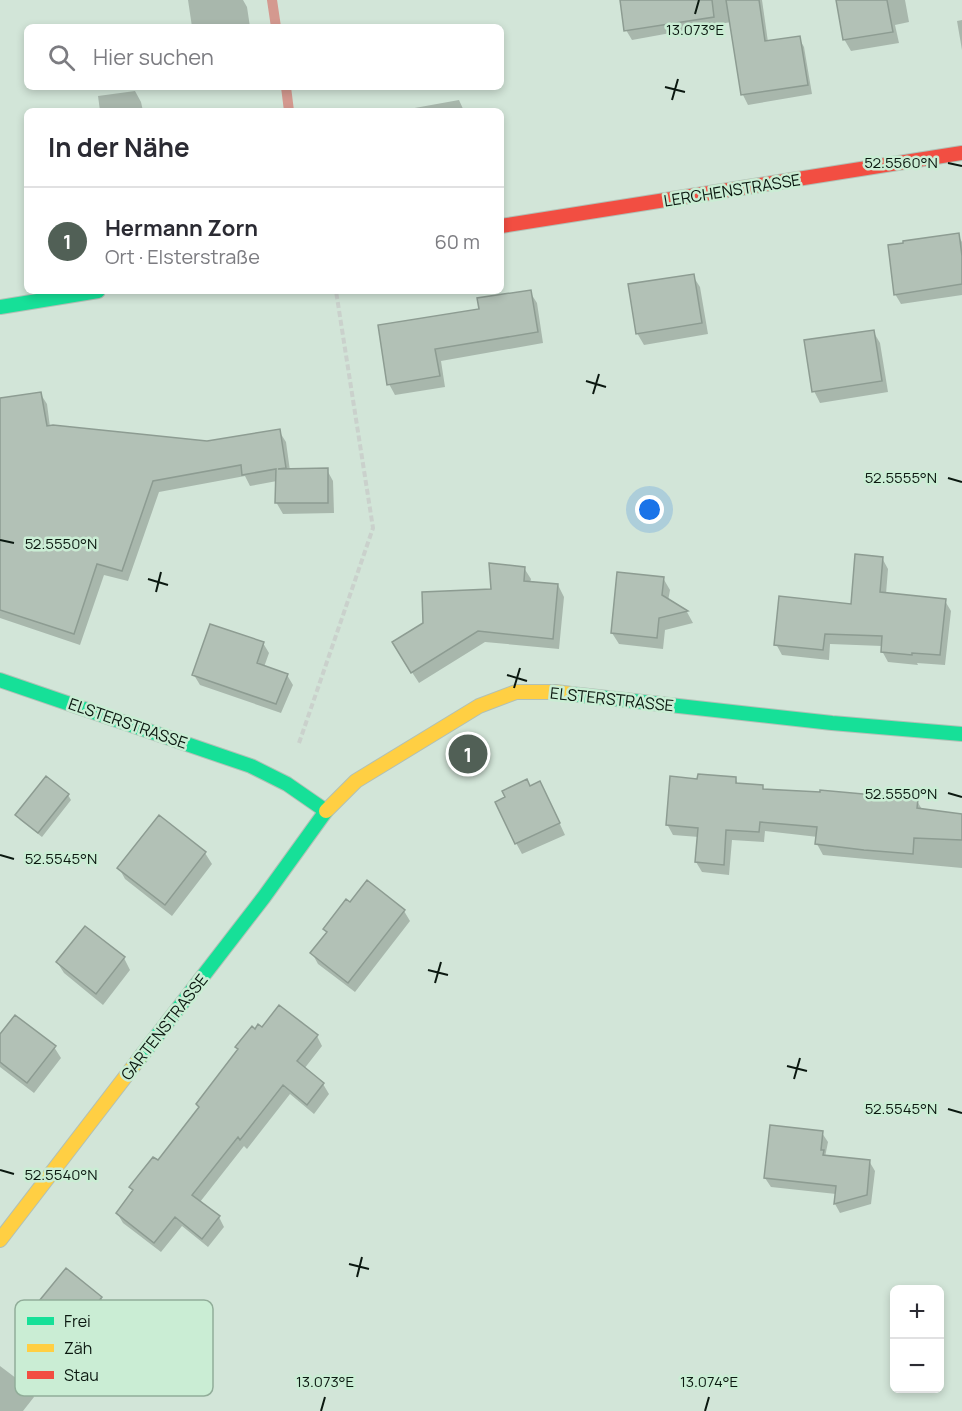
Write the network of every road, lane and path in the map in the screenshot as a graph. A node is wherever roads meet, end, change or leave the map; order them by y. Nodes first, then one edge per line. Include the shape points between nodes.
1 (962, 153) edge
2 (504, 226) edge
3 (80, 294) edge
4 (336, 294) edge
5 (0, 307) edge
6 (0, 680) edge
7 (962, 734) edge
8 (299, 743) dead end
9 (326, 811) junction
10 (0, 1240) edge

1 - 2 street, LERCHENSTRASSE
3 - 5 street
4 - 8 path via 373,528
6 - 9 street, ELSTERSTRASSE via 251,766 287,784
7 - 9 street, ELSTERSTRASSE via 556,692 516,692 479,706 357,781
9 - 10 street, GARTENSTRASSE

